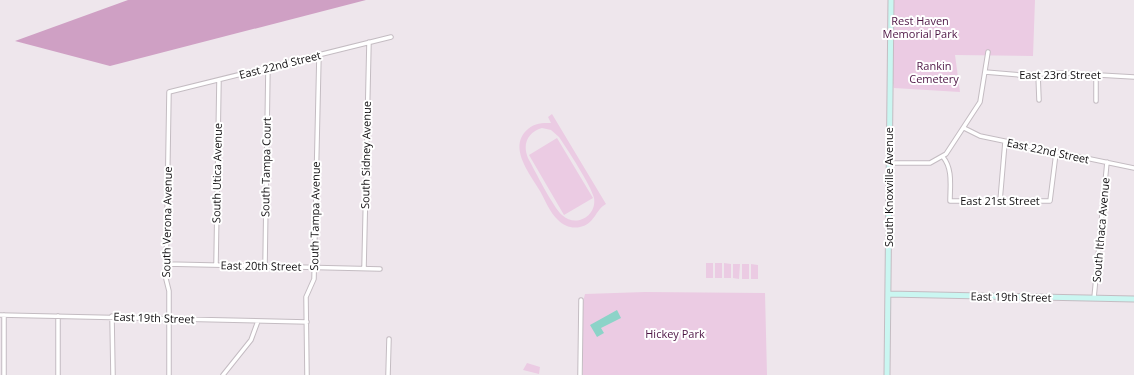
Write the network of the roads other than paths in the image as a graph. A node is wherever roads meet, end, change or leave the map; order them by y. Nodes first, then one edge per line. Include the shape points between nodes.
1 (891, 0) edge
2 (391, 37) dead end
3 (369, 42) junction
4 (988, 52) dead end
5 (319, 55) junction
6 (268, 68) junction
7 (986, 72) junction
8 (1038, 74) junction
9 (1096, 74) junction
10 (1134, 77) edge
11 (218, 80) junction
12 (169, 92) joint
13 (1039, 100) dead end
14 (1096, 101) dead end
15 (964, 128) junction
16 (1005, 142) junction
17 (1056, 153) junction
18 (943, 156) junction
19 (1107, 162) junction
20 (888, 163) junction
21 (1134, 168) edge
22 (1000, 201) junction
23 (166, 264) junction
24 (216, 265) junction
25 (265, 266) junction
26 (314, 267) junction
27 (364, 268) junction
28 (380, 269) dead end
29 (888, 294) junction
30 (1094, 298) junction
31 (1134, 299) edge
32 (581, 300) dead end
33 (2, 315) edge
34 (58, 316) junction
35 (112, 316) junction
36 (169, 318) junction
37 (258, 321) junction
38 (307, 322) junction
39 (388, 339) dead end
40 (4, 375) edge
41 (58, 375) edge
42 (113, 375) edge
43 (169, 375) edge
44 (223, 375) edge
45 (307, 375) edge
46 (388, 375) edge
47 (580, 375) edge
48 (887, 375) edge

1 - 20 main road, South Knoxville Avenue
2 - 3 street, East 22nd Street
3 - 5 street, East 22nd Street
3 - 27 street, South Sidney Avenue
4 - 7 street
5 - 6 street, East 22nd Street
5 - 26 street, South Tampa Avenue
6 - 11 street, East 22nd Street
6 - 25 street, South Tampa Court
7 - 8 street, East 23rd Street
7 - 15 street via 980,102
8 - 9 street, East 23rd Street
8 - 13 street
9 - 10 street, East 23rd Street
9 - 14 street
11 - 12 street, East 22nd Street
11 - 24 street, South Utica Avenue
12 - 23 street, South Verona Avenue
15 - 16 street, East 22nd Street via 980,136
15 - 18 street
16 - 17 street, East 22nd Street
16 - 22 street
17 - 19 street, East 22nd Street
17 - 22 street, East 21st Street via 1050,201
18 - 20 street via 926,164
18 - 22 street, East 21st Street via 950,171 950,201
19 - 21 street, East 22nd Street
19 - 30 street, South Ithaca Avenue
20 - 29 main road, South Knoxville Avenue
23 - 24 street, East 20th Street
23 - 36 street, South Verona Avenue
24 - 25 street, East 20th Street
25 - 26 street, East 20th Street
26 - 27 street, East 20th Street
26 - 38 street, South Tampa Avenue via 314,279 306,297
27 - 28 street, East 20th Street
29 - 30 main road, East 19th Street
29 - 48 main road, South Knoxville Avenue
30 - 31 main road, East 19th Street
32 - 47 street
33 - 34 street, East 19th Street
33 - 40 street
34 - 35 street, East 19th Street
34 - 41 street
35 - 36 street, East 19th Street
35 - 42 street
36 - 37 street, East 19th Street
36 - 43 street, South Verona Avenue
37 - 38 street, East 19th Street
37 - 44 street via 251,340
38 - 45 street, South Tampa Avenue
39 - 46 street

